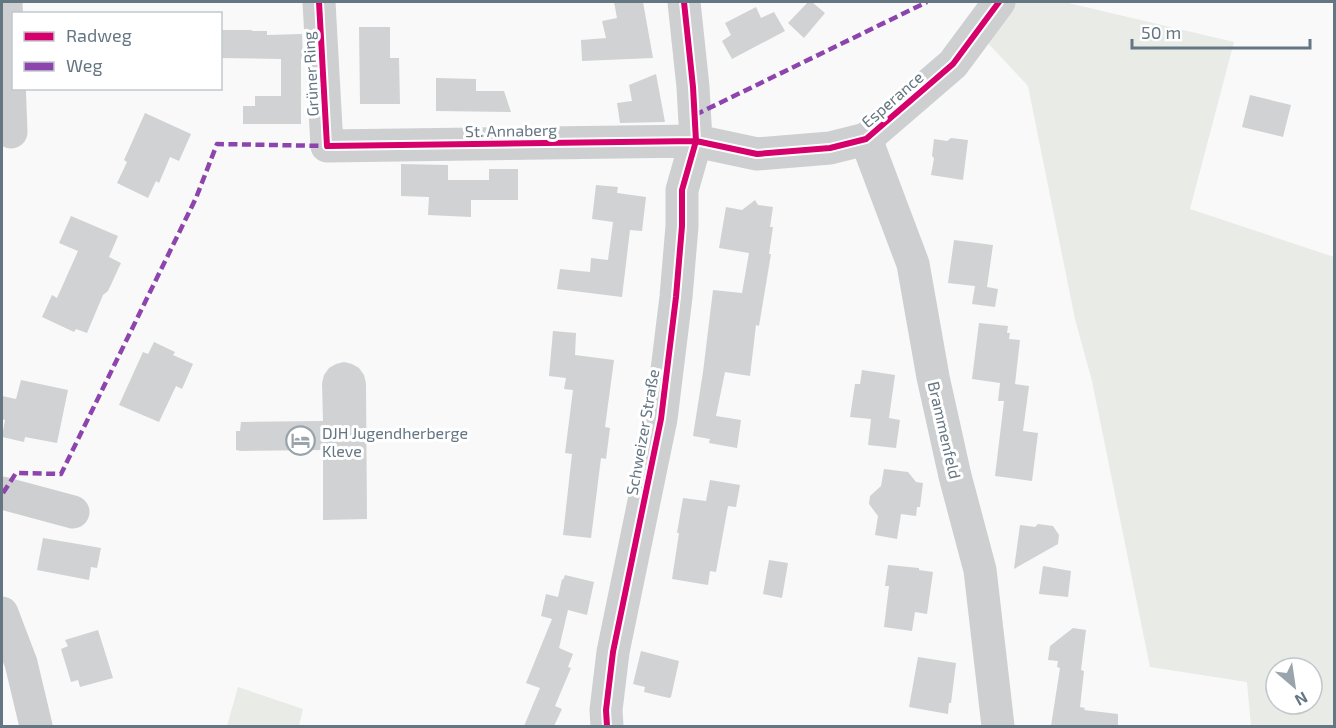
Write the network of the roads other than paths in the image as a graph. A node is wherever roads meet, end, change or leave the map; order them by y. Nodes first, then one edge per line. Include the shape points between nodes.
1 (6, 2) edge
2 (319, 2) edge
3 (684, 2) edge
4 (999, 2) edge
5 (11, 132) dead end
6 (866, 139) junction
7 (696, 141) junction
8 (327, 146) joint
9 (2, 493) edge
10 (73, 512) dead end
11 (2, 613) edge
12 (36, 726) edge
13 (607, 726) edge
14 (998, 726) edge

1 - 5 street
2 - 8 street, Grüner Ring
3 - 7 street, Schweizer Straße
4 - 6 street, Esperance via 953,64
6 - 7 street, Esperance via 830,148 757,154
6 - 14 street, Brammenfeld via 913,264 933,377 980,570
7 - 8 street, St. Annaberg
7 - 13 street, Schweizer Straße via 682,190 676,297 661,419 613,652
9 - 10 street
11 - 12 street via 21,663

